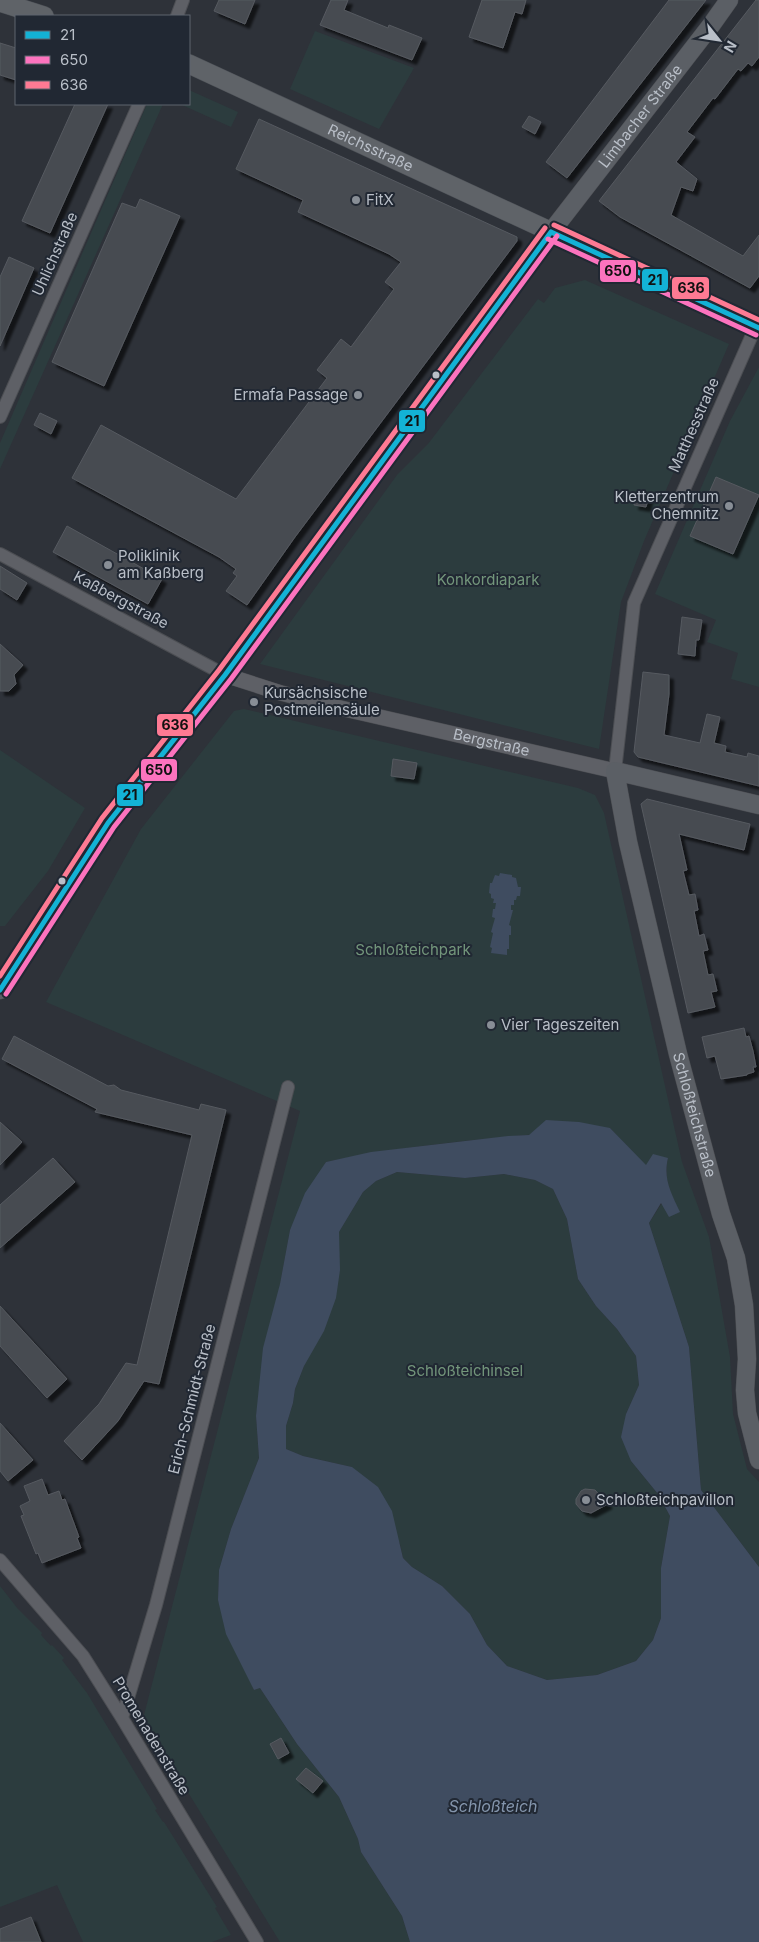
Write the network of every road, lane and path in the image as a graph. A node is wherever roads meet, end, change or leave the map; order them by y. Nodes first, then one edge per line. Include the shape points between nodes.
1 (184, 0) edge
2 (729, 0) edge
3 (0, 2) edge
4 (41, 15) edge
5 (177, 15) edge
6 (190, 64) edge
7 (139, 105) edge
8 (551, 232) junction
9 (758, 327) edge
10 (0, 417) edge
11 (0, 554) edge
12 (225, 675) junction
13 (615, 771) junction
14 (759, 805) edge
15 (0, 990) edge
16 (288, 1087) dead end
17 (759, 1460) edge
18 (0, 1561) edge
19 (122, 1718) junction
20 (257, 1942) edge

1 - 5 street
2 - 8 main road, Limbacher Straße
3 - 4 main road
6 - 8 main road, Reichsstraße
7 - 10 street, Uhlichstraße
8 - 9 main road, Reichsstraße
8 - 12 main road, Limbacher Straße
9 - 13 street, Matthesstraße via 634,603
11 - 12 street, Kaßbergstraße
12 - 13 street, Bergstraße via 308,700
12 - 15 main road, Limbacher Straße via 108,823
13 - 14 main road, Bergstraße
13 - 17 main road, Schloßteichstraße via 628,842 678,1054 736,1258 744,1306 747,1412
16 - 19 street, Erich-Schmidt-Straße via 156,1605
18 - 19 street, Promenadenstraße via 83,1656
19 - 20 street, Promenadenstraße

